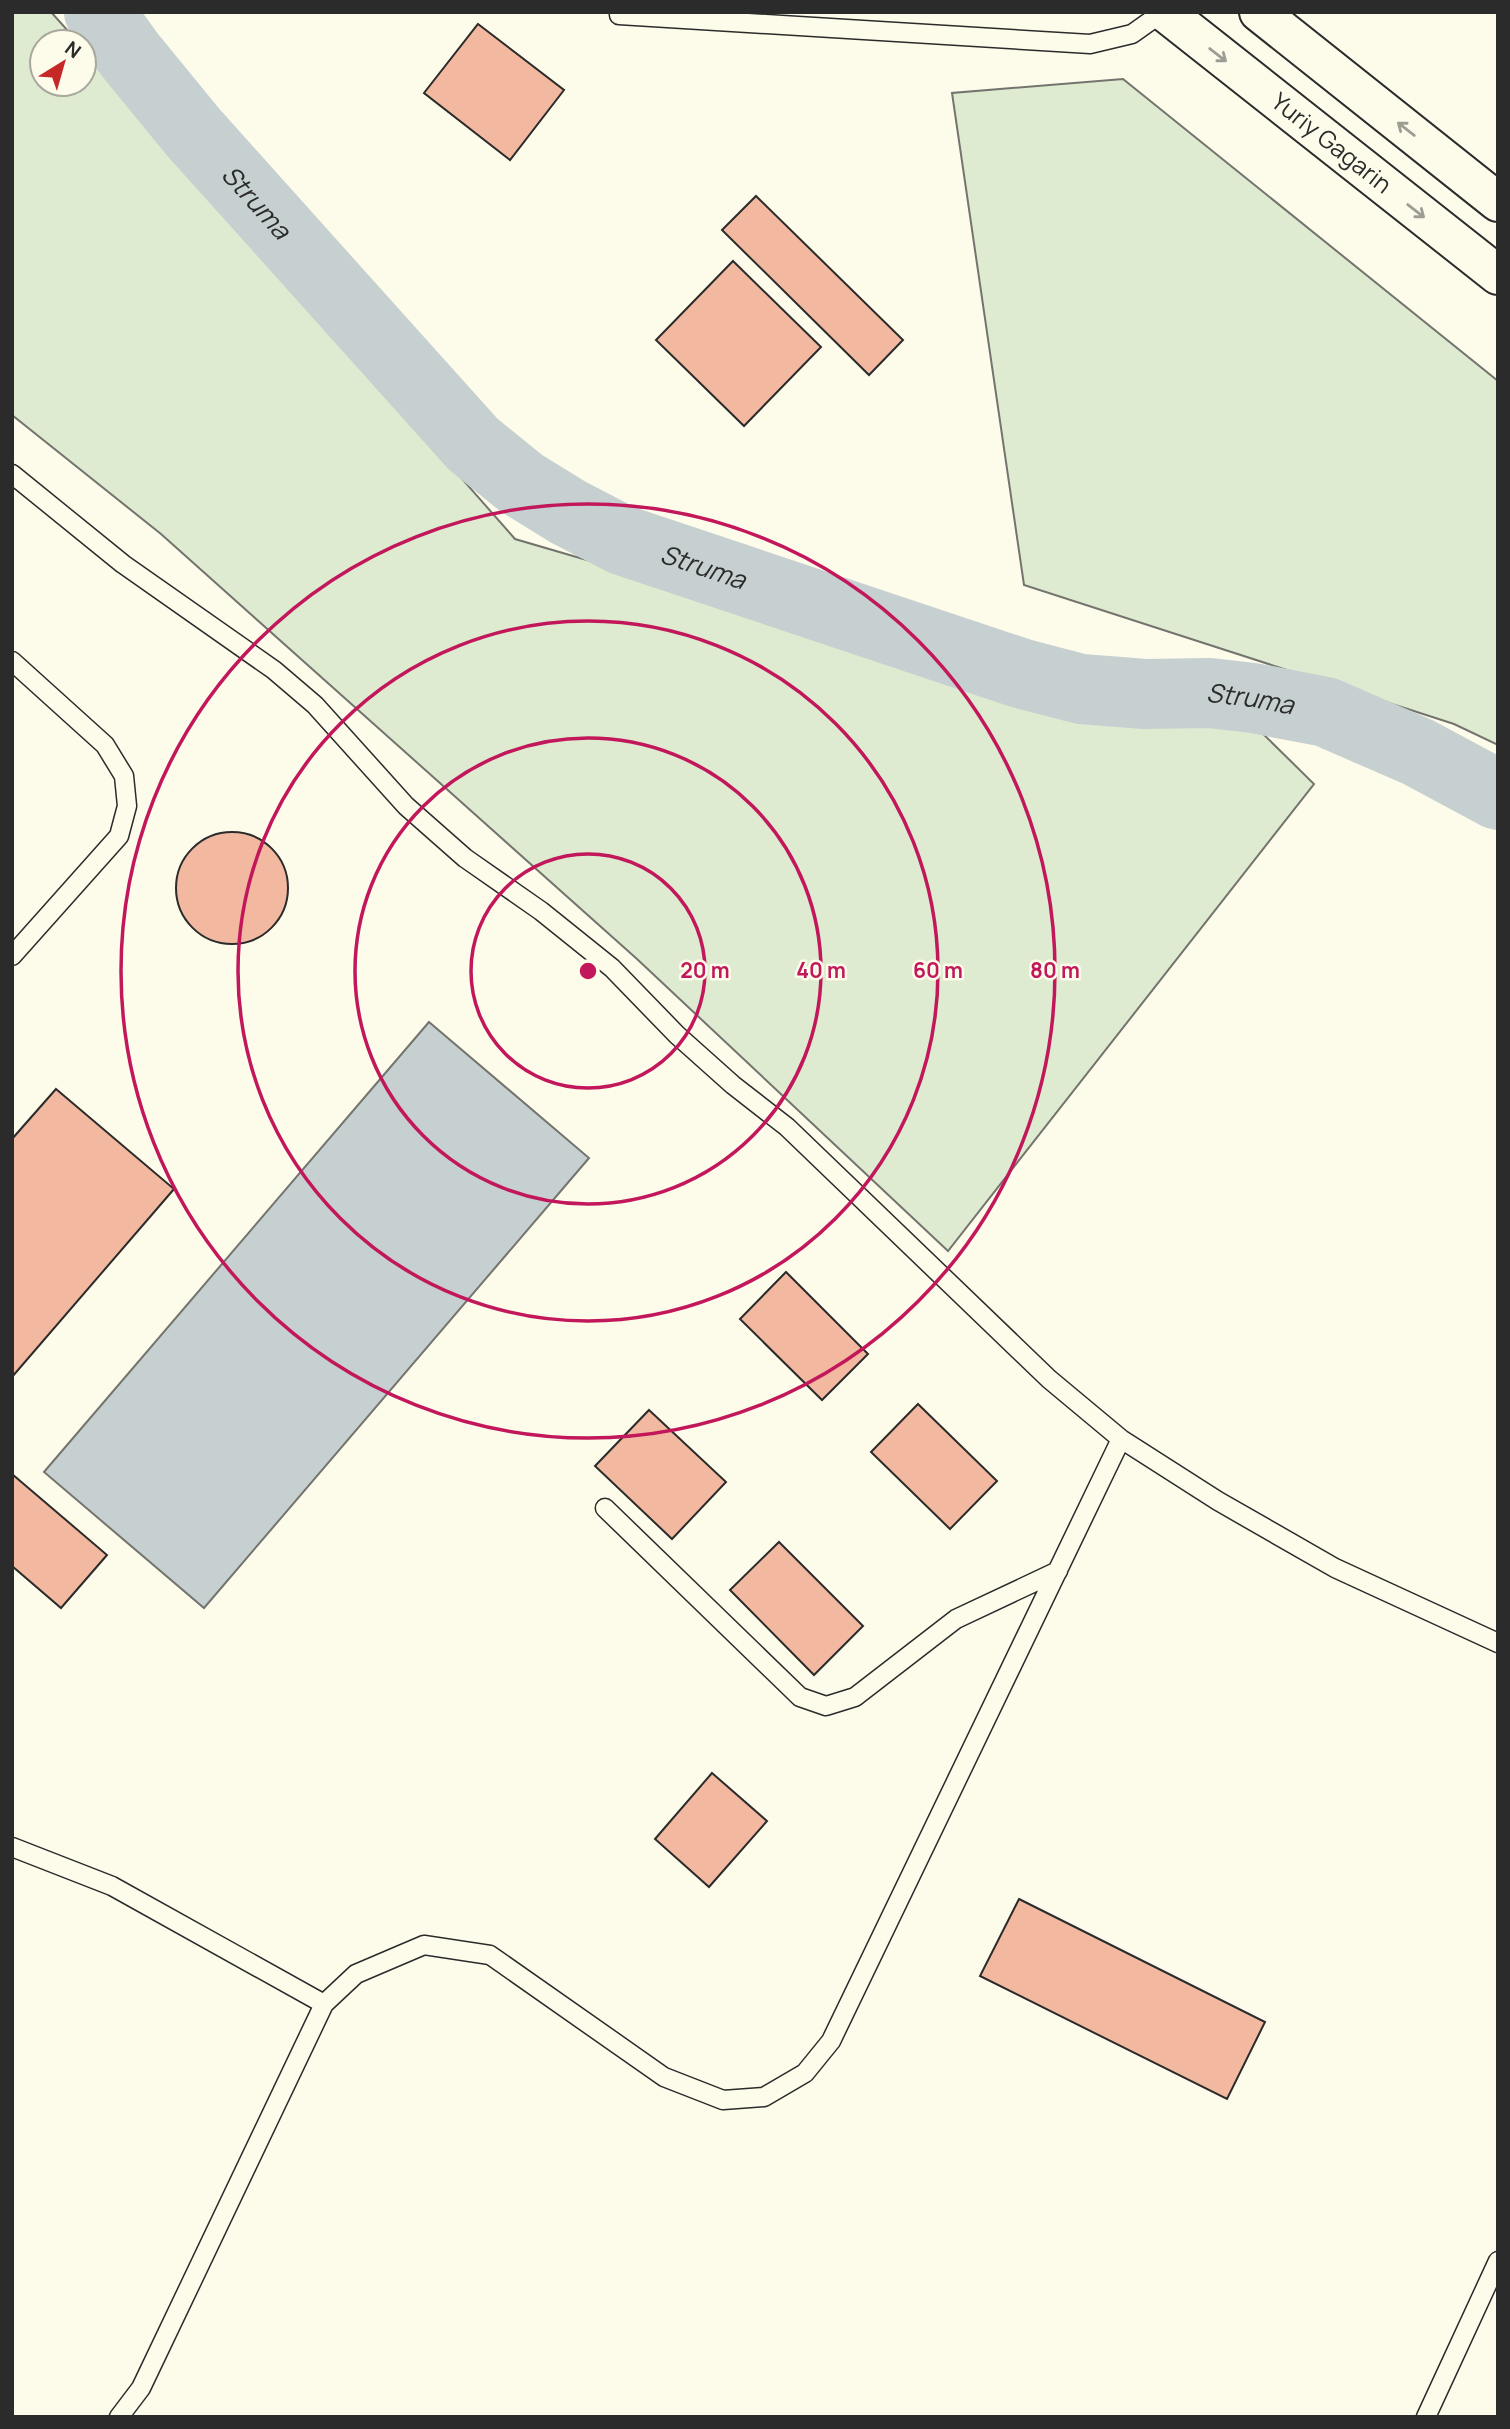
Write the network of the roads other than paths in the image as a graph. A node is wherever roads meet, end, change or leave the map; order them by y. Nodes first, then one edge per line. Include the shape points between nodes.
1 (1164, 12) edge
2 (1259, 12) edge
3 (619, 15) dead end
4 (1498, 202) edge
5 (1498, 275) edge
6 (12, 474) edge
7 (12, 661) edge
8 (12, 956) edge
9 (1121, 1439) junction
10 (605, 1508) dead end
11 (1058, 1571) junction
12 (1498, 1643) edge
13 (12, 1847) edge
14 (324, 2004) junction
15 (1498, 2261) edge
16 (118, 2417) edge
17 (1426, 2417) edge

1 - 3 lane via 1132,34 1090,44
1 -> 5 street, Yuriy Gagarin
4 -> 2 street
6 - 9 lane via 123,564 274,670 315,705 406,806 465,858 612,968 677,1035 787,1126 1049,1379
7 - 8 lane via 105,745 124,776 127,806 119,836
9 - 11 lane
9 - 12 lane via 1335,1568
10 - 11 lane via 800,1697 826,1706 855,1697 956,1619
11 - 14 lane via 831,2041 805,2073 764,2097 723,2100 664,2077 490,1955 424,1945 356,1974
13 - 14 lane via 112,1886
14 - 16 lane via 141,2388
15 - 17 lane

